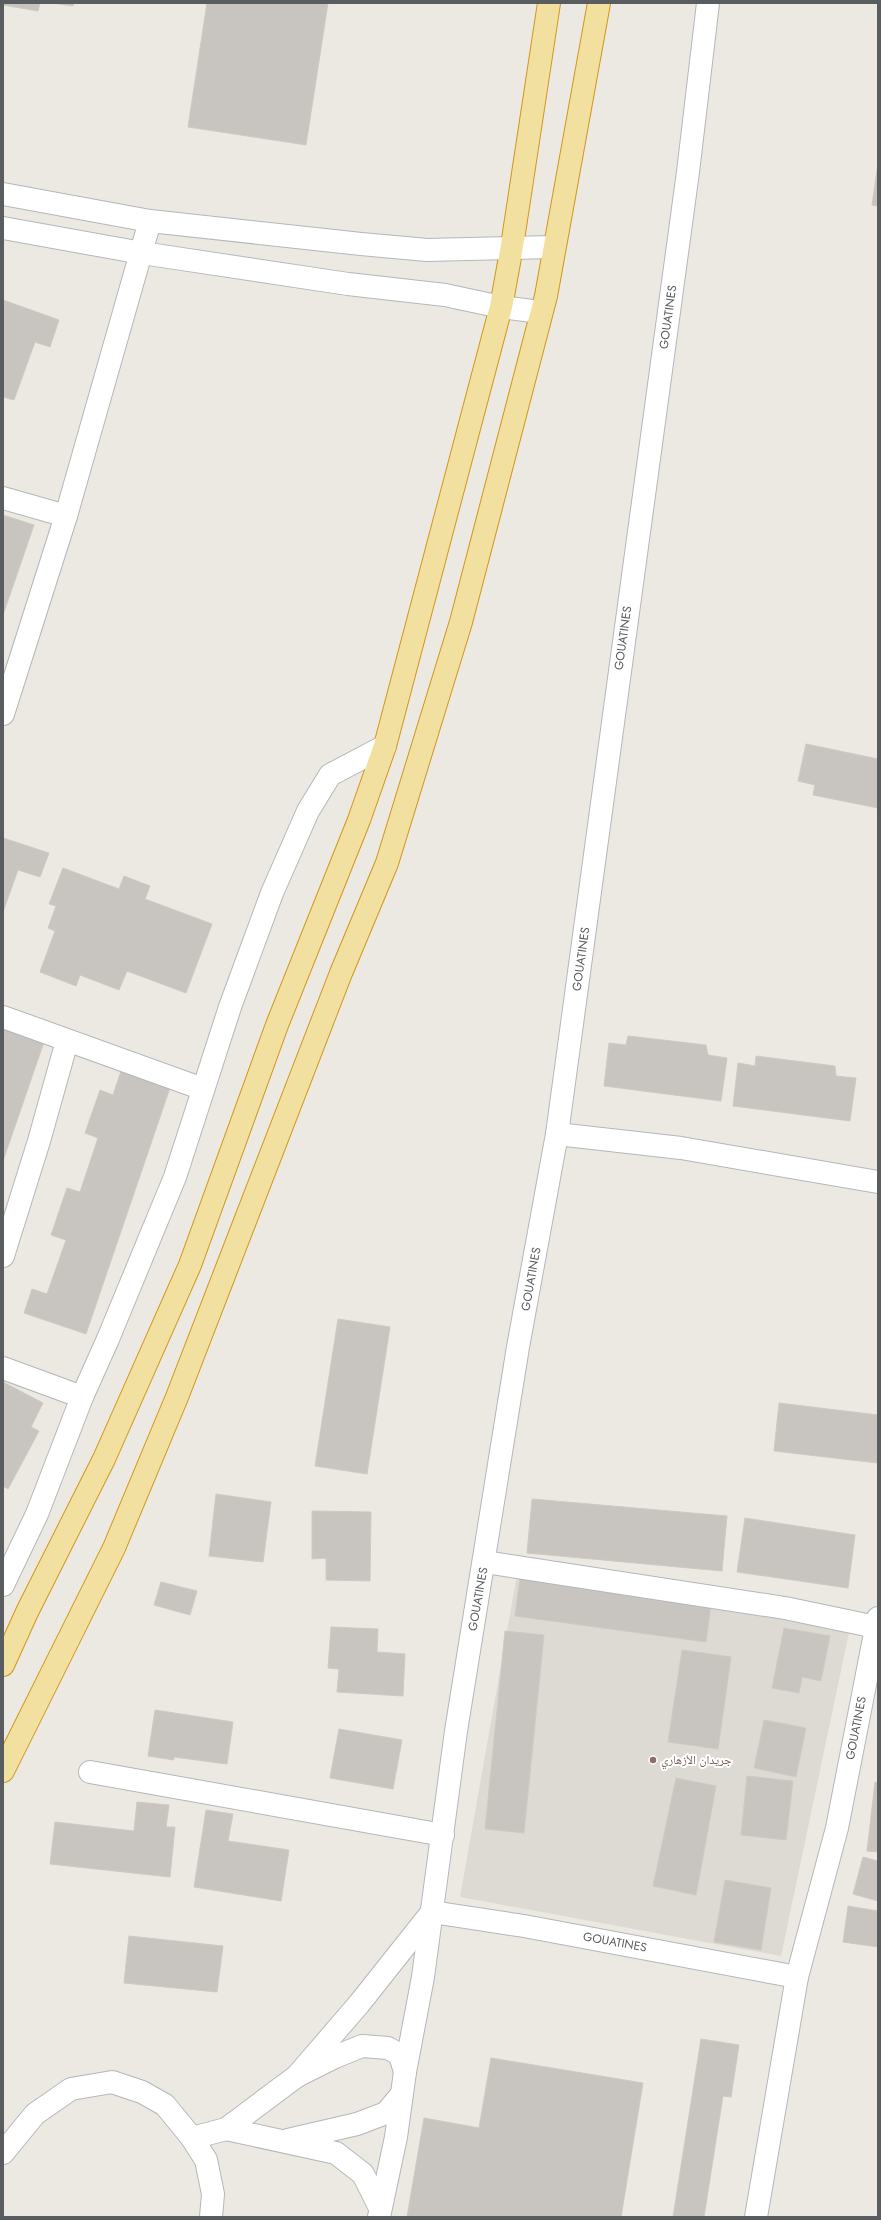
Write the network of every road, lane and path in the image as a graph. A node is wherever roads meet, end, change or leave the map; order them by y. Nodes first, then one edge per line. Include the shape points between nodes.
1 (549, 3) edge
2 (599, 3) edge
3 (708, 3) edge
4 (3, 194) edge
5 (150, 221) junction
6 (3, 228) edge
7 (512, 246) junction
8 (554, 247) junction
9 (142, 253) junction
10 (501, 307) junction
11 (540, 312) junction
12 (3, 498) edge
13 (66, 516) junction
14 (3, 714) edge
15 (385, 746) junction
16 (3, 1018) edge
17 (67, 1040) junction
18 (203, 1089) junction
19 (557, 1134) junction
20 (878, 1182) edge
21 (3, 1256) edge
22 (3, 1368) edge
23 (82, 1397) junction
24 (485, 1562) junction
25 (3, 1585) edge
26 (877, 1623) edge
27 (3, 1665) edge
28 (3, 1771) edge
29 (90, 1772) dead end
30 (443, 1835) junction
31 (432, 1912) junction
32 (797, 1977) junction
33 (405, 2072) junction
34 (297, 2076) junction
35 (402, 2094) junction
36 (226, 2129) junction
37 (192, 2138) junction
38 (282, 2142) junction
39 (3, 2153) edge
40 (379, 2212) edge
41 (211, 2217) edge
42 (756, 2217) edge

1 - 7 highway
2 - 8 highway
3 - 19 street, GOUATINES via 688,172
4 - 5 street
5 - 7 street via 427,250
5 - 9 street
6 - 9 street
7 - 8 street
7 - 10 highway
8 - 11 highway via 546,296
9 - 10 street via 348,284 445,295
9 - 13 street
10 - 11 street
10 - 15 highway
11 - 28 highway via 461,622 387,863 168,1418 114,1548
12 - 13 street
13 - 14 street
15 - 18 street via 330,775 308,811 272,893
15 - 27 highway via 359,820 277,1025 190,1265 104,1459
16 - 17 street
17 - 18 street
17 - 21 street
18 - 23 street via 175,1177
19 - 20 street via 681,1148
19 - 24 street, GOUATINES via 517,1355
22 - 23 street
23 - 25 street via 37,1514
24 - 26 street
24 - 30 street, GOUATINES via 456,1731
26 - 32 street, GOUATINES via 837,1828
29 - 30 street
30 - 31 street, GOUATINES
31 - 32 street, GOUATINES via 524,1926
31 - 33 street, GOUATINES
31 - 34 street via 359,2004
32 - 42 street, GOUATINES
33 - 34 street via 400,2055 388,2048 362,2046
33 - 35 street, GOUATINES
34 - 36 street
35 - 38 street via 386,2113 358,2124
35 - 40 street, GOUATINES via 396,2137
36 - 37 street
36 - 38 street
37 - 39 street via 165,2105 142,2092 112,2082 71,2089 34,2114
37 - 41 street via 206,2160 213,2194
38 - 40 street via 336,2153 363,2174

